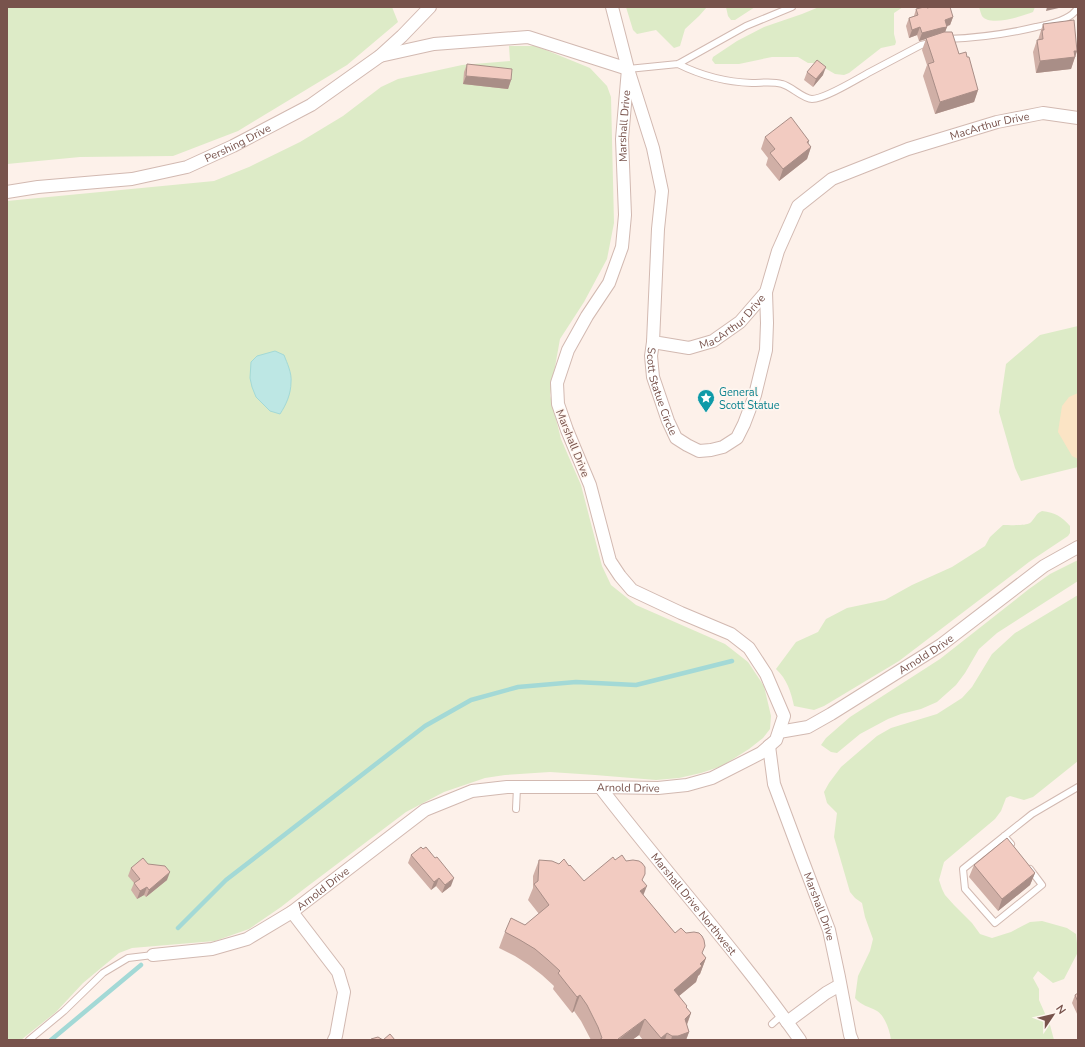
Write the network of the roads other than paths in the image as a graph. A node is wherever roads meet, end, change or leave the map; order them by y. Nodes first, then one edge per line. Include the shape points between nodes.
1 (430, 7) edge
2 (612, 7) edge
3 (792, 7) edge
4 (1075, 9) edge
5 (380, 56) junction
6 (678, 64) junction
7 (628, 69) junction
8 (1078, 118) edge
9 (7, 192) edge
10 (766, 292) junction
11 (653, 342) junction
12 (1078, 547) edge
13 (779, 732) junction
14 (769, 746) junction
15 (517, 787) junction
16 (600, 787) junction
17 (1078, 787) edge
18 (516, 808) dead end
19 (1004, 836) junction
20 (1014, 848) edge
21 (1028, 866) edge
22 (292, 912) junction
23 (153, 955) joint
24 (840, 985) junction
25 (785, 1018) junction
26 (772, 1024) dead end
27 (29, 1040) edge
28 (334, 1040) edge
29 (800, 1040) edge
30 (852, 1040) edge

1 - 5 street, Pershing Drive
2 - 7 street, Marshall Drive
3 - 6 lane via 746,26
4 - 6 lane via 1066,19 1051,24 939,40 921,45 839,89 810,99 781,83 721,80
5 - 7 street via 434,44 528,37
5 - 9 street, Pershing Drive via 311,105 233,146 186,166 132,179
6 - 7 lane
7 - 11 street via 653,148 662,191
7 - 13 street, Marshall Drive via 622,138 625,215 622,247 609,283 568,350 556,383 558,404 590,485 610,561 620,576 632,590 731,634 749,648 766,674 784,716
8 - 10 street, MacArthur Drive via 1043,113 996,122 908,149 832,179 798,206 778,252
10 - 11 street, MacArthur Drive via 740,322 713,340 690,348
10 - 11 street, Scott Statue Circle via 766,350 754,394 737,438 723,447 699,451 676,438 653,377
12 - 13 street, Arnold Drive via 1044,566 941,645 830,714 808,726
13 - 14 street, Arnold Drive via 776,740
14 - 16 street, Arnold Drive via 762,753 712,778 687,785 658,788
14 - 24 street, Marshall Drive via 774,784 829,930
15 - 16 street, Arnold Drive
15 - 18 lane
15 - 22 street, Arnold Drive via 472,791 425,810
16 - 25 street, Marshall Drive Northwest
17 - 19 lane via 1032,814
19 - 20 lane
19 - 21 lane via 963,869 965,888 995,923 1042,885
22 - 23 street, Arnold Drive via 247,939 212,949
22 - 28 street via 338,972 344,992
23 - 27 lane via 128,958 103,973
24 - 25 street
24 - 30 street, Marshall Drive
25 - 26 lane
25 - 29 street

